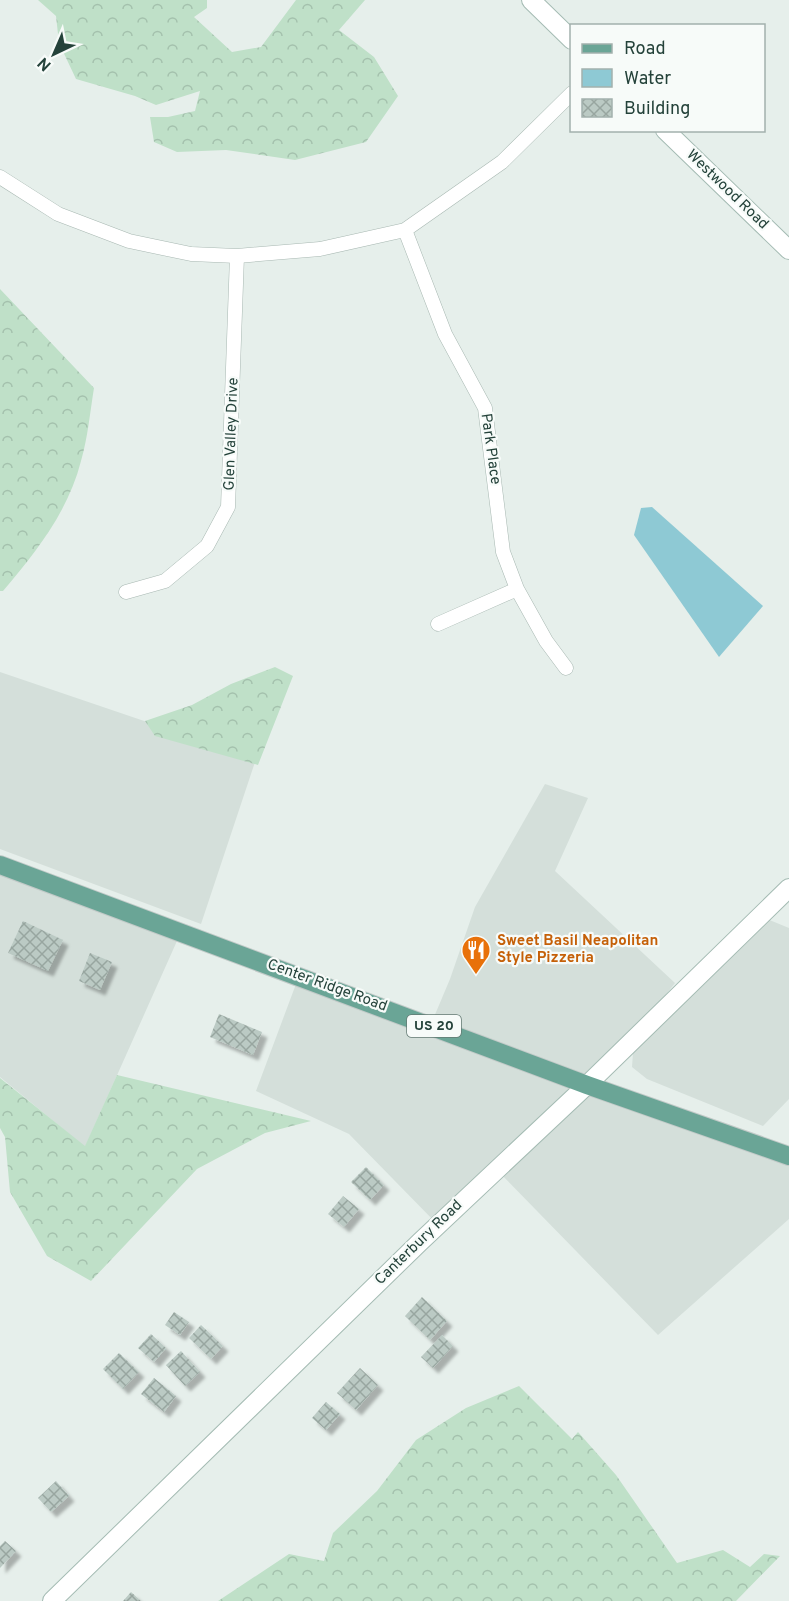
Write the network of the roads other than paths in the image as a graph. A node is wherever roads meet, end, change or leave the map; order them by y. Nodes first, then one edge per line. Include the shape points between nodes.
1 (531, 0) edge
2 (570, 38) edge
3 (570, 95) edge
4 (667, 132) edge
5 (0, 177) edge
6 (405, 230) junction
7 (789, 250) edge
8 (237, 256) junction
9 (517, 589) junction
10 (126, 592) dead end
11 (438, 624) dead end
12 (566, 668) dead end
13 (0, 865) edge
14 (789, 888) edge
15 (587, 1085) junction
16 (789, 1156) edge
17 (52, 1601) edge

1 - 2 street
3 - 6 street via 502,162
4 - 7 street, Westwood Road
5 - 8 street via 58,214 129,241 192,254
6 - 8 street via 320,249
6 - 9 street, Park Place via 445,334 485,408 503,552
8 - 10 street, Glen Valley Drive via 228,507 207,546 165,581
9 - 11 street
9 - 12 street, Park Place
13 - 15 main road, Center Ridge Road / US 20
14 - 15 street, Canterbury Road
15 - 16 main road, Center Ridge Road / US 20
15 - 17 street, Canterbury Road

